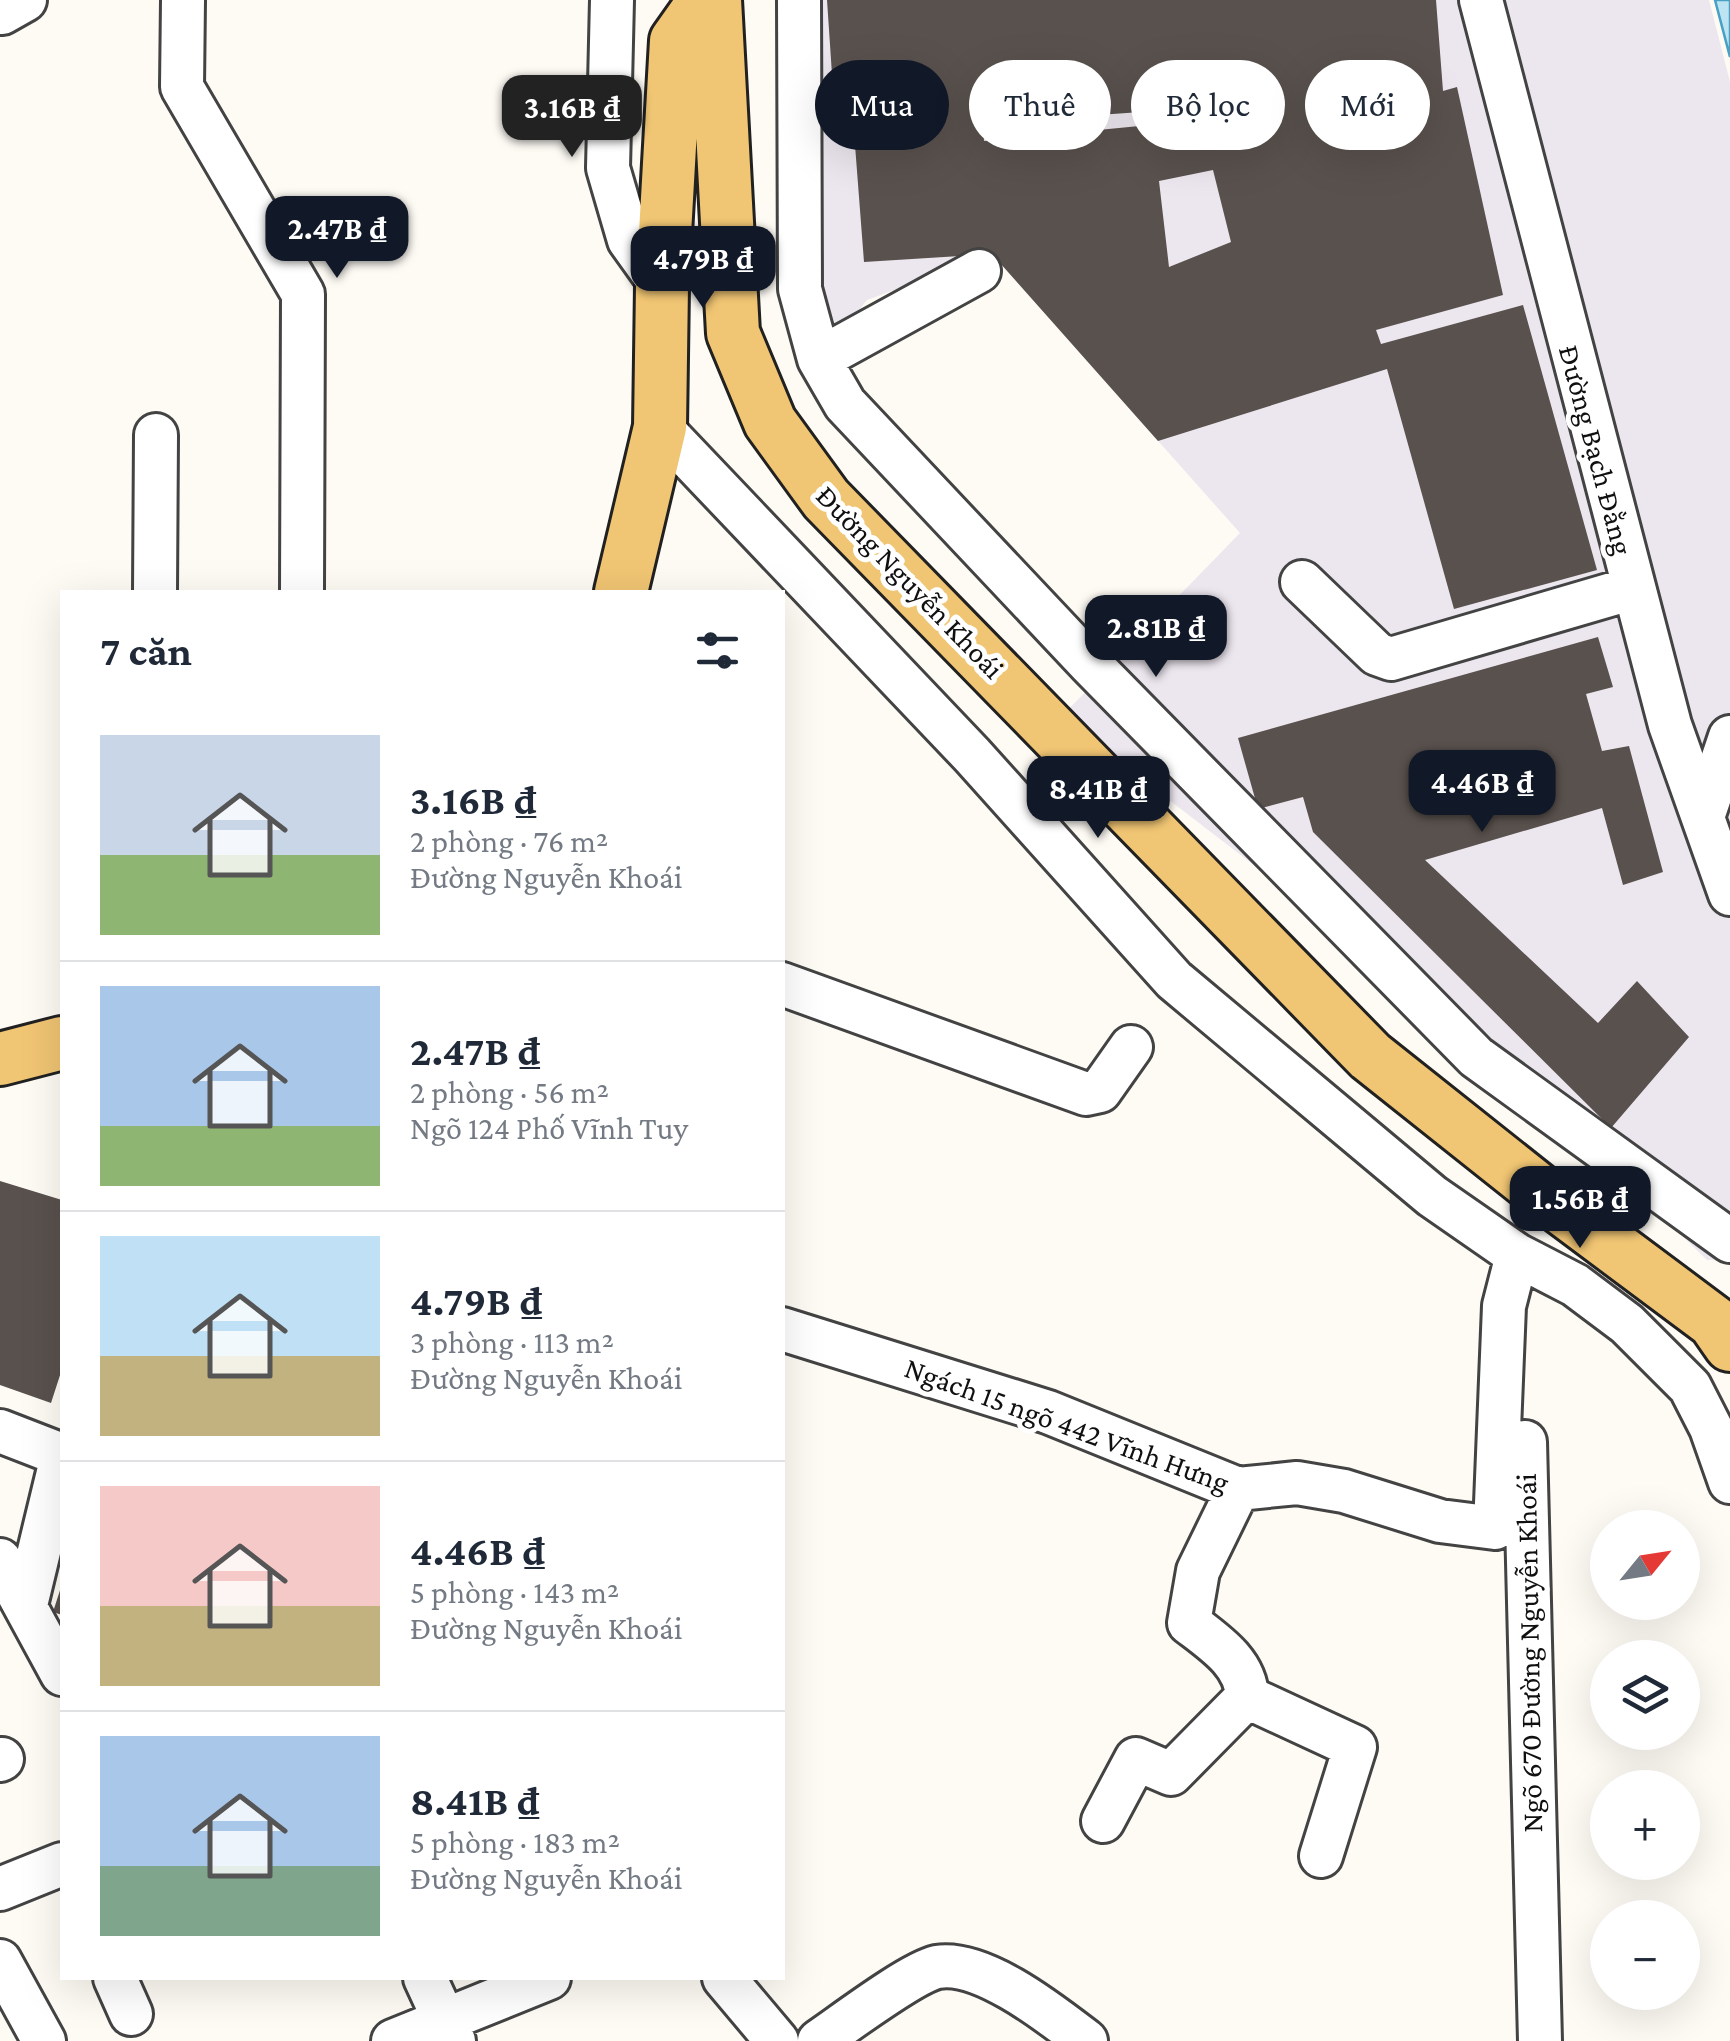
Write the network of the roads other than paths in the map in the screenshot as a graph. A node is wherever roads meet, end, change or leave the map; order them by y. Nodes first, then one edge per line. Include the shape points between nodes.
1 (184, 0) edge
2 (612, 0) edge
3 (705, 0) edge
4 (715, 0) edge
5 (799, 0) edge
6 (1481, 0) edge
7 (979, 271) dead end
8 (662, 286) junction
9 (819, 359) junction
10 (660, 427) junction
11 (156, 435) dead end
12 (1302, 582) dead end
13 (1634, 588) junction
14 (155, 590) edge
15 (302, 590) edge
16 (620, 590) edge
17 (1730, 737) edge
18 (1703, 817) junction
19 (1730, 894) edge
20 (785, 985) edge
21 (60, 1043) edge
22 (1130, 1047) dead end
23 (0, 1059) edge
24 (1560, 1208) junction
25 (1730, 1241) edge
26 (1526, 1260) junction
27 (1725, 1322) edge
28 (785, 1330) edge
29 (0, 1431) edge
30 (60, 1455) edge
31 (60, 1464) edge
32 (1730, 1482) edge
33 (1238, 1489) junction
34 (0, 1560) edge
35 (26, 1605) junction
36 (60, 1670) edge
37 (1247, 1697) junction
38 (1103, 1822) dead end
39 (1321, 1856) dead end
40 (60, 1865) edge
41 (0, 1889) edge
42 (0, 1961) edge
43 (426, 1980) edge
44 (545, 1980) edge
45 (726, 1980) edge
46 (450, 2031) edge
47 (44, 2041) edge
48 (393, 2041) edge
49 (777, 2041) edge
50 (819, 2041) edge
51 (1086, 2041) edge
52 (1540, 2041) edge

1 - 15 street via 182,87 304,294
2 - 8 street via 608,168 629,240
3 - 8 main road via 676,41
4 - 24 main road, Đường Nguyễn Khoái via 733,334 770,422 826,499 1370,1056
5 - 9 street via 800,288
6 - 13 street, Đường Bạch Đằng
7 - 9 street
8 - 10 main road
9 - 25 street via 845,404 1476,1057
10 - 16 main road
10 - 26 street via 972,755 1174,980 1432,1196
11 - 14 street
12 - 13 street via 1377,654 1391,659
13 - 18 street, Đường Bạch Đằng via 1670,725
17 - 18 street
18 - 19 street, Đường Bạch Đằng
20 - 22 street via 1086,1094 1100,1091
21 - 23 main road
24 - 26 street
24 - 27 main road, Đường Nguyễn Khoái
26 - 32 street via 1575,1285 1626,1324 1690,1388
26 - 33 street, Ngách 15 ngõ 442 Vĩnh Hưng via 1504,1306 1495,1528 1440,1521 1297,1482
26 - 52 street, Ngõ 670 Đường Nguyễn Khoái via 1525,1589
28 - 33 street, Ngách 15 ngõ 442 Vĩnh Hưng via 1048,1412
29 - 30 street
31 - 35 street
33 - 37 street via 1198,1571 1189,1623 1222,1648 1246,1680
34 - 35 street
35 - 36 street
37 - 38 street via 1171,1774 1136,1759
37 - 39 street via 1354,1747
40 - 41 street
42 - 47 street
43 - 46 street
44 - 46 street
45 - 49 street
46 - 48 street
50 - 51 street via 932,1968 956,1966 1041,2007

